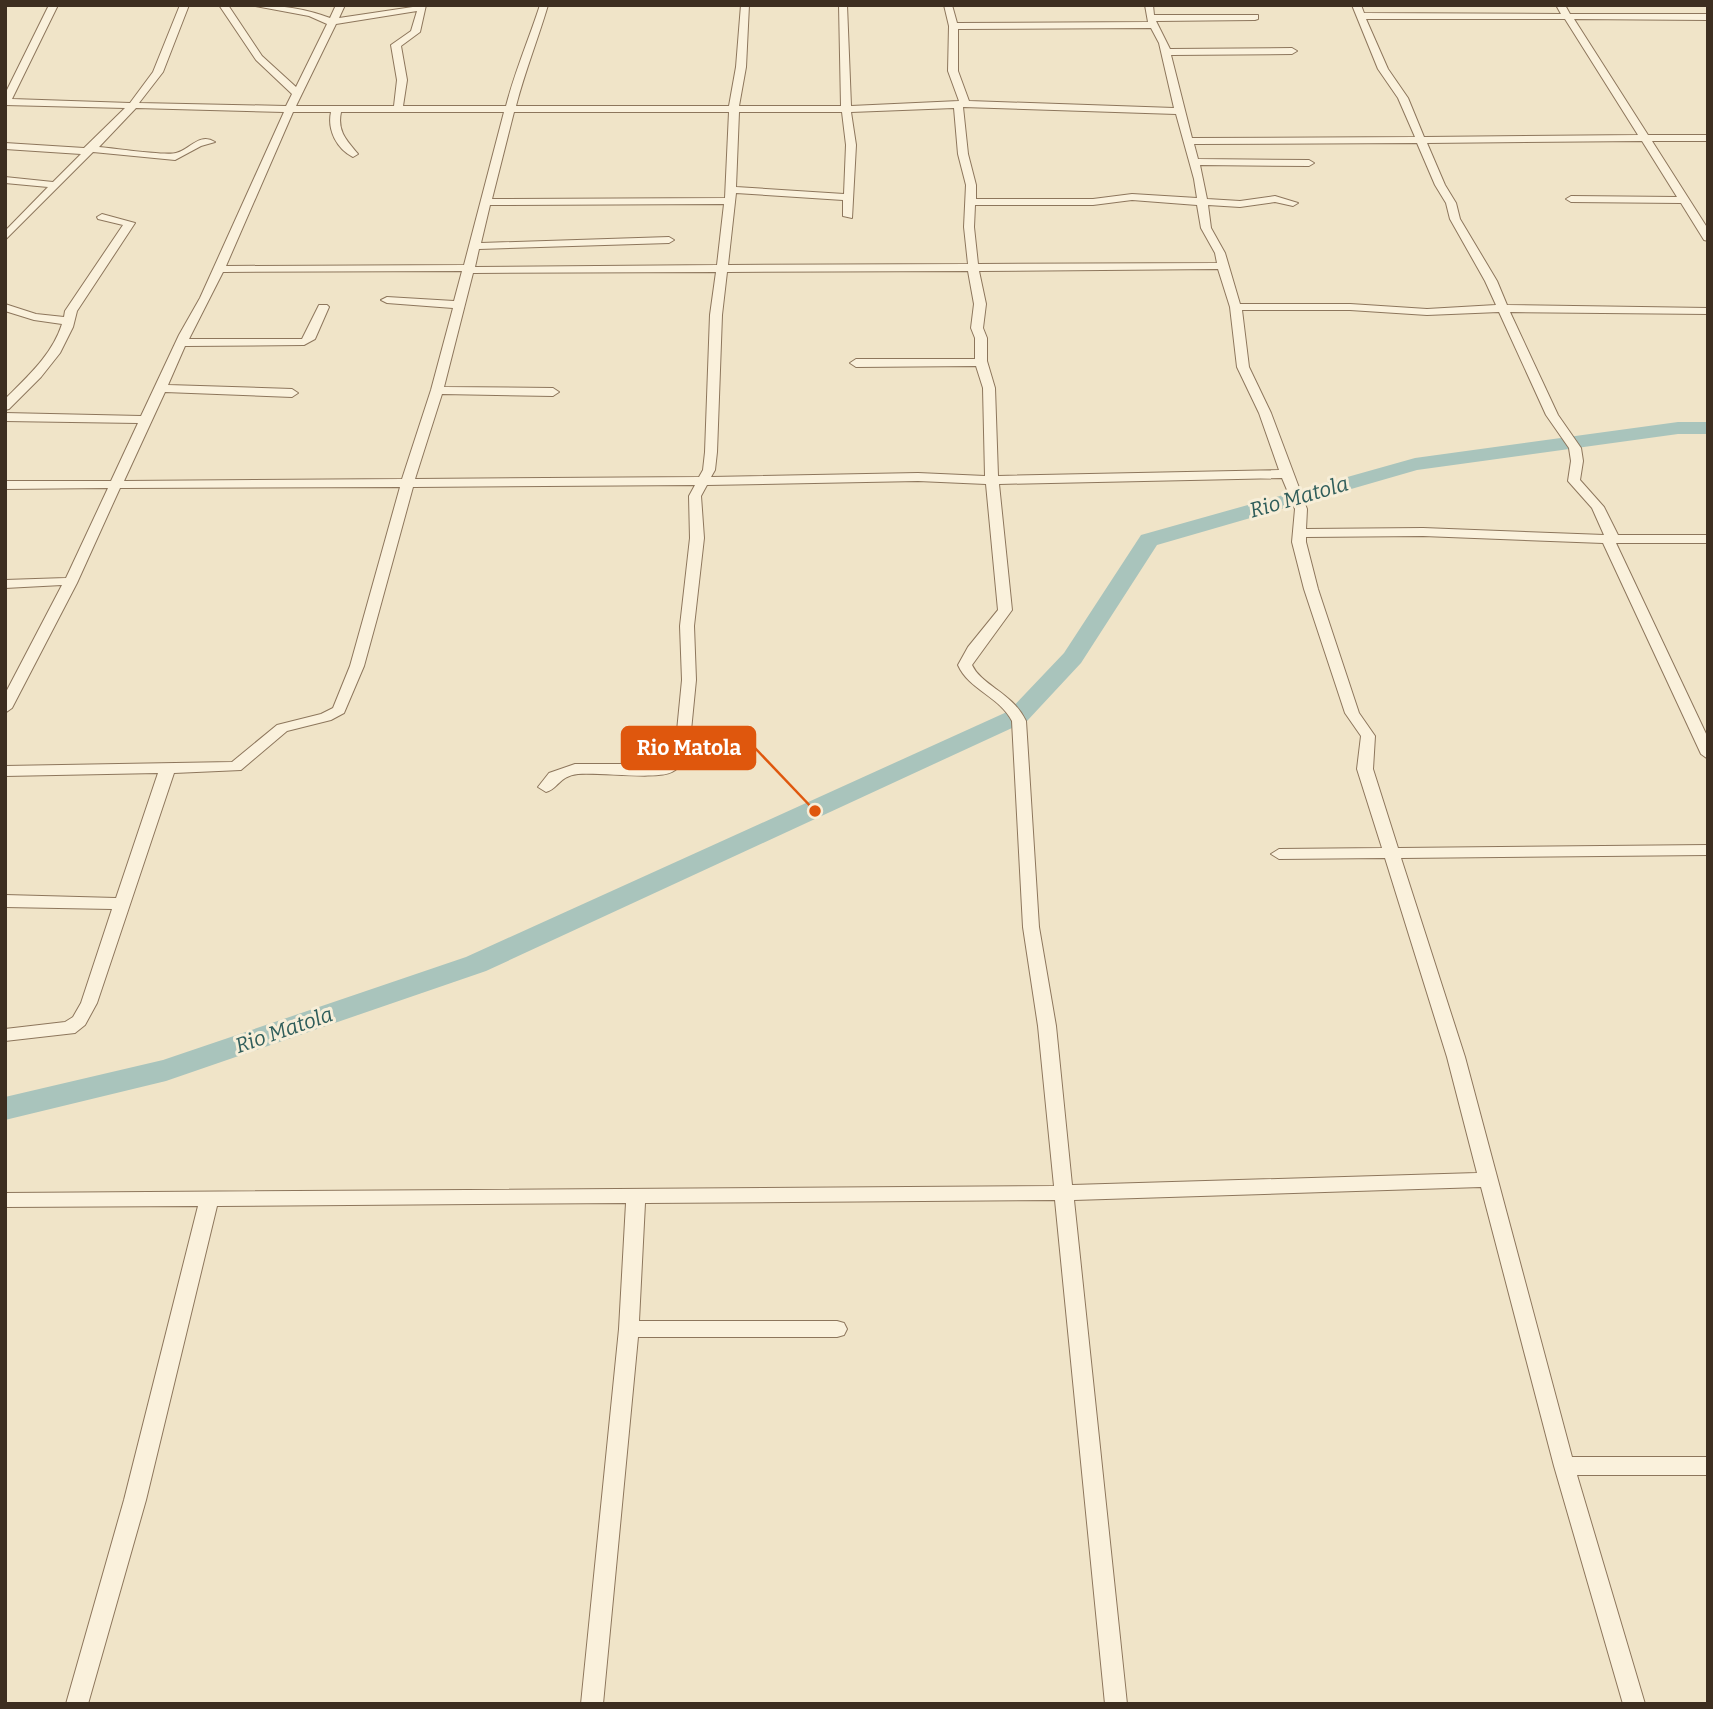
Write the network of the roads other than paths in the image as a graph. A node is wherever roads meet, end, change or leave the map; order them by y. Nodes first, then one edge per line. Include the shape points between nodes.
1 (54, 5) edge
2 (185, 5) edge
3 (223, 5) edge
4 (254, 5) edge
5 (341, 5) edge
6 (544, 5) edge
7 (745, 5) edge
8 (843, 5) edge
9 (948, 5) edge
10 (1149, 5) edge
11 (1560, 5) edge
12 (1359, 10) edge
13 (1567, 16) junction
14 (1255, 17) dead end
15 (1708, 17) edge
16 (333, 22) junction
17 (1152, 22) junction
18 (953, 26) junction
19 (1292, 51) dead end
20 (1165, 52) junction
21 (297, 93) junction
22 (6, 102) edge
23 (132, 106) junction
24 (957, 106) junction
25 (734, 107) junction
26 (337, 108) junction
27 (510, 108) junction
28 (846, 108) junction
29 (289, 109) junction
30 (398, 109) junction
31 (1180, 111) junction
32 (1708, 138) edge
33 (1644, 139) junction
34 (1421, 140) junction
35 (1188, 141) junction
36 (210, 142) dead end
37 (5, 146) edge
38 (88, 150) junction
39 (354, 154) dead end
40 (1194, 162) junction
41 (1309, 163) dead end
42 (5, 180) edge
43 (55, 185) junction
44 (730, 196) junction
45 (849, 197) junction
46 (1571, 199) dead end
47 (1683, 201) junction
48 (484, 202) junction
49 (970, 202) junction
50 (1202, 202) junction
51 (1293, 203) dead end
52 (848, 216) dead end
53 (102, 217) dead end
54 (5, 218) edge
55 (23, 219) junction
56 (5, 237) edge
57 (1708, 238) edge
58 (669, 240) dead end
59 (475, 246) junction
60 (1222, 266) junction
61 (722, 268) junction
62 (218, 269) junction
63 (468, 269) junction
64 (974, 269) junction
65 (387, 300) dead end
66 (459, 305) junction
67 (5, 307) edge
68 (323, 307) dead end
69 (1236, 307) junction
70 (1502, 309) junction
71 (1708, 311) edge
72 (69, 321) junction
73 (182, 343) junction
74 (981, 362) junction
75 (856, 363) dead end
76 (5, 385) edge
77 (162, 388) junction
78 (22, 389) junction
79 (437, 390) junction
80 (553, 392) dead end
81 (292, 393) dead end
82 (5, 406) edge
83 (5, 417) edge
84 (147, 420) junction
85 (1287, 474) junction
86 (992, 480) junction
87 (703, 481) junction
88 (407, 482) junction
89 (115, 483) junction
90 (5, 485) edge
91 (1300, 533) junction
92 (1610, 538) junction
93 (1708, 539) edge
94 (68, 578) junction
95 (5, 584) edge
96 (5, 708) edge
97 (1708, 754) edge
98 (168, 767) junction
99 (5, 771) edge
100 (546, 787) dead end
101 (1708, 850) edge
102 (1391, 851) junction
103 (1279, 854) dead end
104 (5, 901) edge
105 (122, 904) junction
106 (5, 1035) edge
107 (1486, 1180) junction
108 (1062, 1193) junction
109 (636, 1194) junction
110 (209, 1199) junction
111 (5, 1200) edge
112 (629, 1329) junction
113 (837, 1329) dead end
114 (1564, 1466) junction
115 (1708, 1466) edge
116 (77, 1704) edge
117 (592, 1704) edge
118 (1116, 1704) edge
119 (1634, 1704) edge

1 - 22 street
2 - 23 street via 158,72
3 - 21 street via 259,58
4 - 16 street
5 - 16 street
6 - 27 street
7 - 25 street
8 - 28 street
9 - 18 street
10 - 17 street
11 - 13 street
12 - 13 street
12 - 34 street via 1382,69 1403,98
13 - 15 street
13 - 33 street
14 - 17 street
16 - 21 street
16 - 30 street via 423,7 415,32 396,45 402,80
17 - 18 street
17 - 20 street
18 - 24 street
19 - 20 street
20 - 31 street
21 - 29 street
22 - 23 street
23 - 29 street
23 - 38 street
24 - 28 street
24 - 31 street
24 - 49 street
25 - 27 street
25 - 28 street
25 - 44 street
26 - 29 street
26 - 30 street
26 - 39 street via 334,130
27 - 30 street
27 - 48 street
28 - 45 street
29 - 62 street
31 - 35 street
32 - 33 street
33 - 34 street
33 - 47 street
34 - 35 street
34 - 70 street via 1457,224
35 - 40 street
36 - 38 street via 195,144 178,156
37 - 38 street
38 - 43 street
40 - 41 street
40 - 50 street
42 - 43 street
43 - 55 street
44 - 45 street
44 - 48 street
44 - 61 street
45 - 52 street
46 - 47 street
47 - 57 street
48 - 59 street
49 - 50 street via 1093,202 1132,197
49 - 64 street
50 - 51 street via 1240,204 1271,199
50 - 60 street via 1206,228
53 - 72 street via 130,223
54 - 55 street
55 - 56 street
58 - 59 street
59 - 63 street
60 - 64 street
60 - 69 street
61 - 63 street
61 - 64 street
61 - 87 street via 711,452
62 - 63 street
62 - 73 street
63 - 66 street
64 - 74 street via 981,303 977,328
65 - 66 street
66 - 79 street
67 - 72 street via 34,317
68 - 73 street via 304,342
69 - 70 street via 1427,312
69 - 85 street via 1242,367
70 - 71 street
70 - 92 street via 1552,415 1575,448 1574,481 1598,507
72 - 78 street via 58,351
73 - 77 street
74 - 75 street
74 - 86 street via 989,388
76 - 78 street
77 - 81 street
77 - 84 street
78 - 82 street
79 - 80 street
79 - 88 street
83 - 84 street
84 - 89 street
85 - 86 street
85 - 91 street via 1301,509
86 - 87 street
86 - 108 street via 1005,610 965,665 970,674 1012,705 1019,721 1031,927 1047,1026
87 - 88 street
87 - 100 street via 695,496 697,538 687,626 689,680 678,760 666,769 575,769 554,776
88 - 89 street
88 - 98 street via 356,666 339,710 324,718 296,722 266,737 236,767
89 - 90 street
89 - 94 street
91 - 92 street via 1423,531
91 - 102 street via 1311,589 1352,713 1368,736 1365,769
92 - 93 street
92 - 97 street
94 - 95 street
94 - 96 street
98 - 99 street
98 - 105 street
101 - 102 street
102 - 103 street
102 - 107 street via 1456,1057
104 - 105 street
105 - 106 street via 79,1021 68,1028
107 - 108 street
107 - 114 street
108 - 109 street
108 - 118 street
109 - 110 street
109 - 112 street
110 - 111 street
110 - 116 street via 135,1500
112 - 113 street
112 - 117 street
114 - 115 street
114 - 119 street

